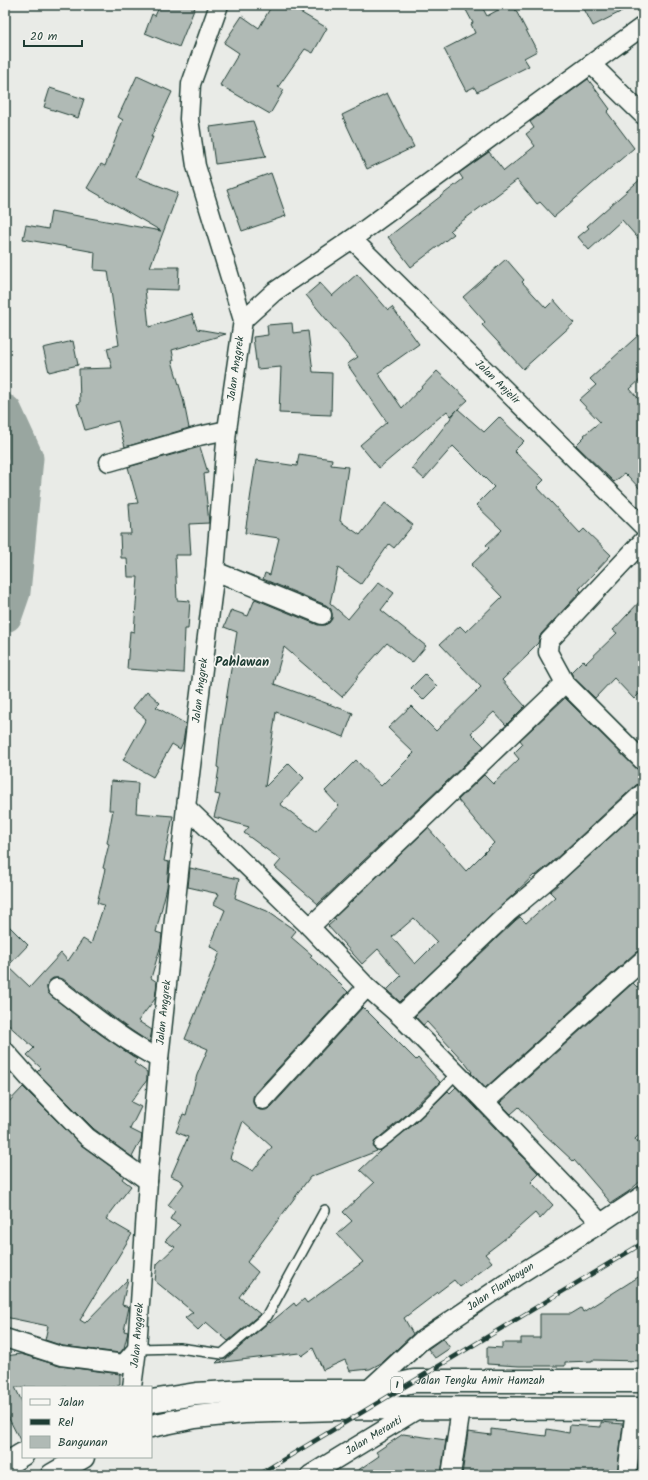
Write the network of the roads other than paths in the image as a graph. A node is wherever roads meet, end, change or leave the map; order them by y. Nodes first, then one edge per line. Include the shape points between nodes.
1 (219, 5) edge
2 (643, 26) edge
3 (591, 64) junction
4 (643, 115) edge
5 (352, 239) junction
6 (243, 320) junction
7 (227, 430) junction
8 (109, 462) dead end
9 (643, 526) edge
10 (643, 541) edge
11 (215, 571) junction
12 (322, 615) dead end
13 (565, 683) junction
14 (643, 761) edge
15 (643, 793) edge
16 (186, 807) junction
17 (310, 927) junction
18 (643, 960) edge
19 (367, 987) junction
20 (57, 988) dead end
21 (400, 1016) junction
22 (5, 1051) edge
23 (159, 1059) junction
24 (456, 1074) junction
25 (263, 1100) dead end
26 (485, 1102) junction
27 (379, 1145) dead end
28 (148, 1181) junction
29 (643, 1195) edge
30 (325, 1210) dead end
31 (601, 1223) junction
32 (5, 1338) edge
33 (137, 1349) junction
34 (643, 1381) edge
35 (132, 1386) edge
36 (366, 1391) junction
37 (152, 1401) edge
38 (418, 1409) junction
39 (461, 1409) junction
40 (639, 1409) edge
41 (152, 1426) edge
42 (22, 1455) edge
43 (80, 1458) edge
44 (5, 1465) edge
45 (52, 1475) edge
46 (310, 1475) edge
47 (451, 1475) edge
48 (627, 1475) edge

1 - 6 street, Jalan Anggrek via 191,84 189,119 196,166
2 - 3 street
3 - 4 street
3 - 5 street
5 - 6 street via 274,292
5 - 9 street, Jalan Anjelir
6 - 7 street, Jalan Anggrek
7 - 8 street
7 - 11 street, Jalan Anggrek
10 - 13 street via 549,641 548,652
11 - 12 street
11 - 16 street, Jalan Anggrek
13 - 14 street
13 - 17 street
15 - 21 street via 509,912
16 - 17 street
16 - 23 street, Jalan Anggrek
17 - 19 street
18 - 26 street
19 - 21 street
19 - 25 street
20 - 23 street via 139,1049
21 - 24 street
22 - 28 street via 87,1138
23 - 28 street, Jalan Anggrek
24 - 26 street
24 - 27 lane via 407,1123
26 - 31 street
28 - 33 street, Jalan Anggrek
29 - 31 street, Jalan Flamboyan
30 - 33 lane via 267,1316 222,1354 179,1348
31 - 36 street, Jalan Flamboyan via 422,1340
32 - 33 street via 62,1356 124,1364
33 - 35 street, Jalan Anggrek
34 - 36 main road, Jalan Tengku Amir Hamzah / 1 via 414,1381
36 - 37 main road, Jalan Tengku Amir Hamzah / 1 via 246,1391 196,1394
38 - 39 main road, 1
38 - 41 main road, 1 via 244,1412 195,1417
38 - 46 street, Jalan Meranti
39 - 40 main road, 1
39 - 47 street
40 - 48 street
42 - 44 main road
43 - 45 main road

